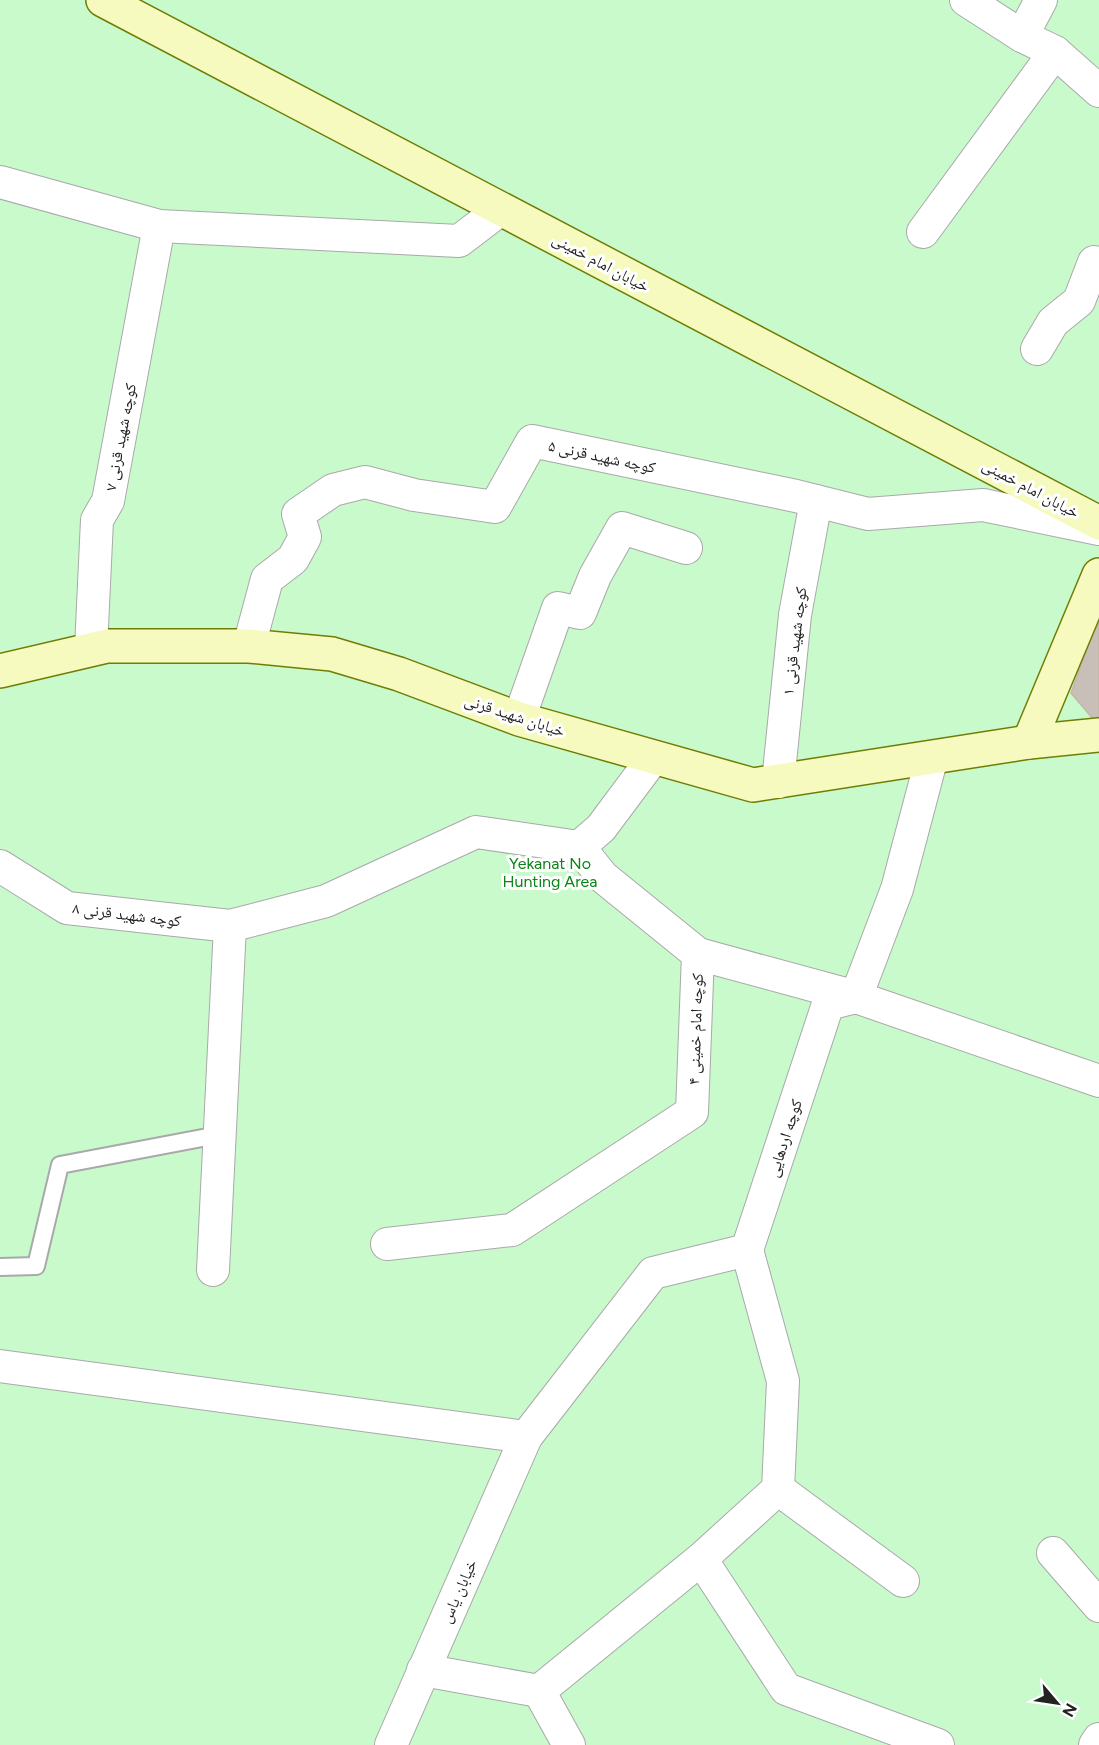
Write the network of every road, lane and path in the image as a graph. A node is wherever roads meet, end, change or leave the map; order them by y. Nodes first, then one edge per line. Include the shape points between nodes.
1 (103, 0) edge
2 (966, 0) edge
3 (1041, 0) edge
4 (1023, 36) junction
5 (1056, 52) junction
6 (1099, 91) edge
7 (0, 183) edge
8 (501, 209) junction
9 (159, 226) junction
10 (923, 232) dead end
11 (1099, 265) edge
12 (1037, 349) dead end
13 (816, 501) junction
14 (1099, 524) edge
15 (1099, 529) edge
16 (686, 548) dead end
17 (1099, 575) edge
18 (249, 646) junction
19 (92, 648) junction
20 (0, 671) edge
21 (519, 719) junction
22 (1099, 735) edge
23 (1029, 742) junction
24 (654, 757) junction
25 (932, 757) junction
26 (778, 782) junction
27 (579, 847) junction
28 (0, 866) edge
29 (230, 926) junction
30 (698, 954) junction
31 (856, 997) junction
32 (1099, 1081) edge
33 (218, 1135) junction
34 (387, 1244) dead end
35 (747, 1250) junction
36 (0, 1267) edge
37 (213, 1270) dead end
38 (0, 1366) edge
39 (526, 1437) junction
40 (778, 1489) junction
41 (1053, 1553) dead end
42 (701, 1559) junction
43 (903, 1581) dead end
44 (1099, 1606) edge
45 (423, 1670) junction
46 (539, 1691) junction
47 (1099, 1739) edge
48 (391, 1745) edge
49 (569, 1745) edge
50 (938, 1745) edge
51 (1095, 1745) edge

1 - 8 main road, خیابان امام خمینی
2 - 4 street
3 - 4 street
4 - 5 street
5 - 6 street
5 - 10 street
7 - 9 street
8 - 9 street via 459,242
8 - 14 main road, خیابان امام خمینی
9 - 19 street, کوچه شهید قرنی ۷ via 108,501 97,520
11 - 12 street via 1094,262 1079,301 1053,322
13 - 15 street, کوچه شهید قرنی ۵ via 868,514 983,505
13 - 18 street, کوچه شهید قرنی ۵ via 532,441 495,507 414,495 365,482 333,490 298,514 304,537 293,559 267,579
13 - 26 street, کوچه شهید قرنی ۱ via 795,615
16 - 21 street via 622,528 580,613 558,608
17 - 23 main road
18 - 19 main road, خیابان شهید قرنی
18 - 21 main road, خیابان شهید قرنی via 332,654
19 - 20 main road, خیابان شهید قرنی
21 - 24 main road, خیابان شهید قرنی
22 - 23 main road, خیابان شهید قرنی
23 - 25 main road, خیابان شهید قرنی
24 - 26 main road, خیابان شهید قرنی via 753,785
24 - 27 street via 601,828
25 - 26 main road, خیابان شهید قرنی
25 - 31 street via 897,889
27 - 29 street via 476,832 326,901
27 - 30 street via 603,877
28 - 29 street, کوچه شهید قرنی ۸ via 66,908
29 - 33 street
30 - 31 street, کوچه امام خمینی ۴
30 - 34 street, کوچه امام خمینی ۴ via 692,1112 512,1230
31 - 32 street, کوچه امام خمینی ۴
31 - 35 street, کوچه اردهایی via 828,1004
33 - 36 lane via 60,1165 36,1266
33 - 37 street
35 - 39 street via 653,1273
35 - 40 street via 783,1381
38 - 39 street
39 - 45 street, خیابان یاس
40 - 42 street
40 - 43 street
41 - 44 street
42 - 46 street
42 - 50 street via 786,1689
45 - 46 street
45 - 48 street, خیابان یاس
46 - 49 street
47 - 51 street

